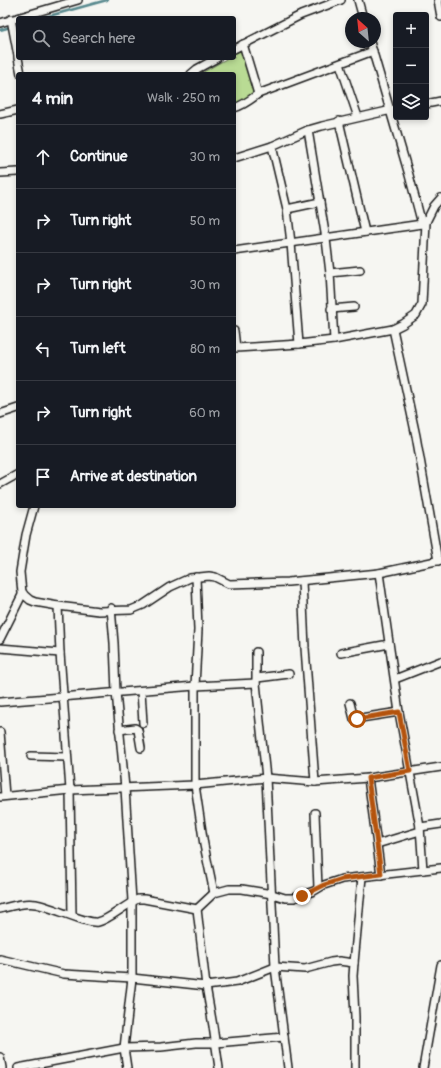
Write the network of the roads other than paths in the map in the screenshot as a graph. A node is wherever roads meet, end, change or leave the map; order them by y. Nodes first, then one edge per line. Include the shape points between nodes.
1 (78, 0) edge
2 (341, 0) edge
3 (358, 0) edge
4 (438, 0) edge
5 (361, 12) edge
6 (24, 16) edge
7 (441, 17) edge
8 (16, 19) edge
9 (11, 20) junction
10 (0, 22) edge
11 (243, 44) junction
12 (16, 46) edge
13 (236, 48) edge
14 (372, 48) edge
15 (373, 51) junction
16 (19, 60) edge
17 (213, 60) edge
18 (340, 64) junction
19 (21, 72) edge
20 (194, 72) edge
21 (258, 94) junction
22 (441, 102) edge
23 (429, 104) edge
24 (236, 107) edge
25 (16, 110) edge
26 (393, 110) edge
27 (0, 114) edge
28 (358, 117) junction
29 (396, 120) edge
30 (339, 121) junction
31 (308, 130) junction
32 (272, 146) junction
33 (236, 157) edge
34 (16, 172) edge
35 (0, 173) edge
36 (441, 198) edge
37 (320, 202) junction
38 (287, 209) junction
39 (424, 223) junction
40 (365, 232) junction
41 (326, 238) junction
42 (291, 243) junction
43 (236, 251) edge
44 (360, 270) dead end
45 (330, 273) junction
46 (354, 307) dead end
47 (331, 309) junction
48 (393, 329) junction
49 (334, 340) junction
50 (299, 344) junction
51 (236, 348) edge
52 (16, 409) edge
53 (0, 414) edge
54 (16, 475) edge
55 (0, 484) edge
56 (33, 508) edge
57 (440, 561) edge
58 (379, 574) junction
59 (196, 577) junction
60 (302, 581) junction
61 (23, 593) junction
62 (58, 606) junction
63 (111, 609) junction
64 (0, 639) edge
65 (389, 644) junction
66 (0, 648) edge
67 (256, 652) dead end
68 (60, 653) junction
69 (341, 653) dead end
70 (441, 661) edge
71 (289, 674) dead end
72 (395, 679) junction
73 (256, 681) junction
74 (195, 686) junction
75 (140, 691) junction
76 (116, 692) junction
77 (63, 697) junction
78 (0, 702) edge
79 (350, 703) dead end
80 (399, 712) junction
81 (143, 723) dead end
82 (119, 730) junction
83 (0, 732) edge
84 (141, 748) dead end
85 (31, 756) dead end
86 (68, 757) junction
87 (441, 767) edge
88 (410, 771) junction
89 (266, 778) junction
90 (368, 778) junction
91 (315, 782) junction
92 (194, 785) junction
93 (125, 788) junction
94 (70, 790) junction
95 (3, 796) edge
96 (315, 813) dead end
97 (441, 824) edge
98 (420, 829) junction
99 (377, 844) junction
100 (441, 868) edge
101 (423, 870) junction
102 (381, 874) junction
103 (362, 877) junction
104 (318, 888) junction
105 (214, 893) junction
106 (272, 894) junction
107 (132, 901) junction
108 (0, 909) edge
109 (197, 909) junction
110 (72, 915) junction
111 (0, 959) edge
112 (354, 963) junction
113 (441, 965) edge
114 (275, 967) junction
115 (132, 978) junction
116 (206, 986) junction
117 (284, 1037) junction
118 (216, 1044) junction
119 (124, 1048) junction
120 (0, 1056) edge
121 (62, 1060) junction
122 (2, 1068) edge
123 (18, 1068) edge
124 (64, 1068) edge
125 (127, 1068) edge
126 (219, 1068) edge
127 (288, 1068) edge
128 (355, 1068) edge
129 (423, 1068) edge

1 - 6 street
2 - 11 street via 301,15
3 - 5 street
4 - 7 street
8 - 9 street
9 - 10 street
9 - 12 street
11 - 13 street
11 - 21 street
14 - 15 street
15 - 18 street
15 - 26 street
16 - 19 street
17 - 20 street
18 - 21 street
18 - 28 street
21 - 24 street
22 - 23 street
25 - 27 street
26 - 28 street
28 - 30 street
29 - 39 street
30 - 31 street
30 - 40 street
31 - 32 street
31 - 37 street
32 - 33 street
32 - 38 street
34 - 35 street
36 - 39 street
37 - 38 street
37 - 41 street
38 - 42 street
39 - 40 street
39 - 48 street via 422,304 416,315
40 - 41 street
41 - 42 street
41 - 45 street
42 - 43 street
42 - 50 street
44 - 45 street
45 - 47 street
46 - 47 street
47 - 49 street
48 - 49 street
48 - 57 street
49 - 50 street
50 - 51 street
52 - 53 street
54 - 55 street
56 - 61 street via 20,572
57 - 58 street
58 - 60 street
58 - 65 street
59 - 60 street via 215,577 229,584
59 - 63 street via 170,587 136,609
59 - 74 street via 198,630
60 - 91 street
61 - 62 street via 35,602
61 - 64 street
62 - 63 street
62 - 68 street
63 - 76 street
65 - 69 street
65 - 72 street
66 - 68 street
67 - 73 street
68 - 77 street
70 - 72 street
71 - 73 street
72 - 80 street
73 - 74 street
73 - 89 street
74 - 75 street
74 - 92 street
75 - 76 street
75 - 81 street
76 - 77 street
76 - 82 street
77 - 78 street
77 - 86 street
79 - 80 street via 354,719
80 - 88 street
82 - 84 street via 136,728
82 - 93 street
83 - 95 street
85 - 86 street
86 - 94 street
87 - 88 street
88 - 90 street
88 - 98 street
89 - 91 street
89 - 92 street
89 - 106 street
90 - 91 street
90 - 99 street
92 - 93 street
92 - 105 street
93 - 94 street
93 - 107 street
94 - 95 street
94 - 110 street
96 - 104 street
97 - 98 street
98 - 99 street
98 - 101 street
99 - 102 street
100 - 101 street
101 - 102 street
102 - 103 street
103 - 104 street via 342,879
103 - 112 street
104 - 106 street via 294,898
105 - 106 street via 242,889
105 - 109 street
106 - 114 street
107 - 109 street via 144,899
107 - 110 street via 97,922 85,921
107 - 115 street
108 - 110 street via 19,904 35,904
109 - 116 street
111 - 115 street via 64,974
112 - 114 street via 331,962 306,969
112 - 128 street
113 - 129 street
114 - 116 street via 237,982
114 - 117 street
115 - 116 street
115 - 119 street
116 - 118 street
117 - 118 street
117 - 127 street
118 - 119 street
118 - 126 street
119 - 121 street
119 - 125 street
120 - 122 street
121 - 123 street
121 - 124 street

